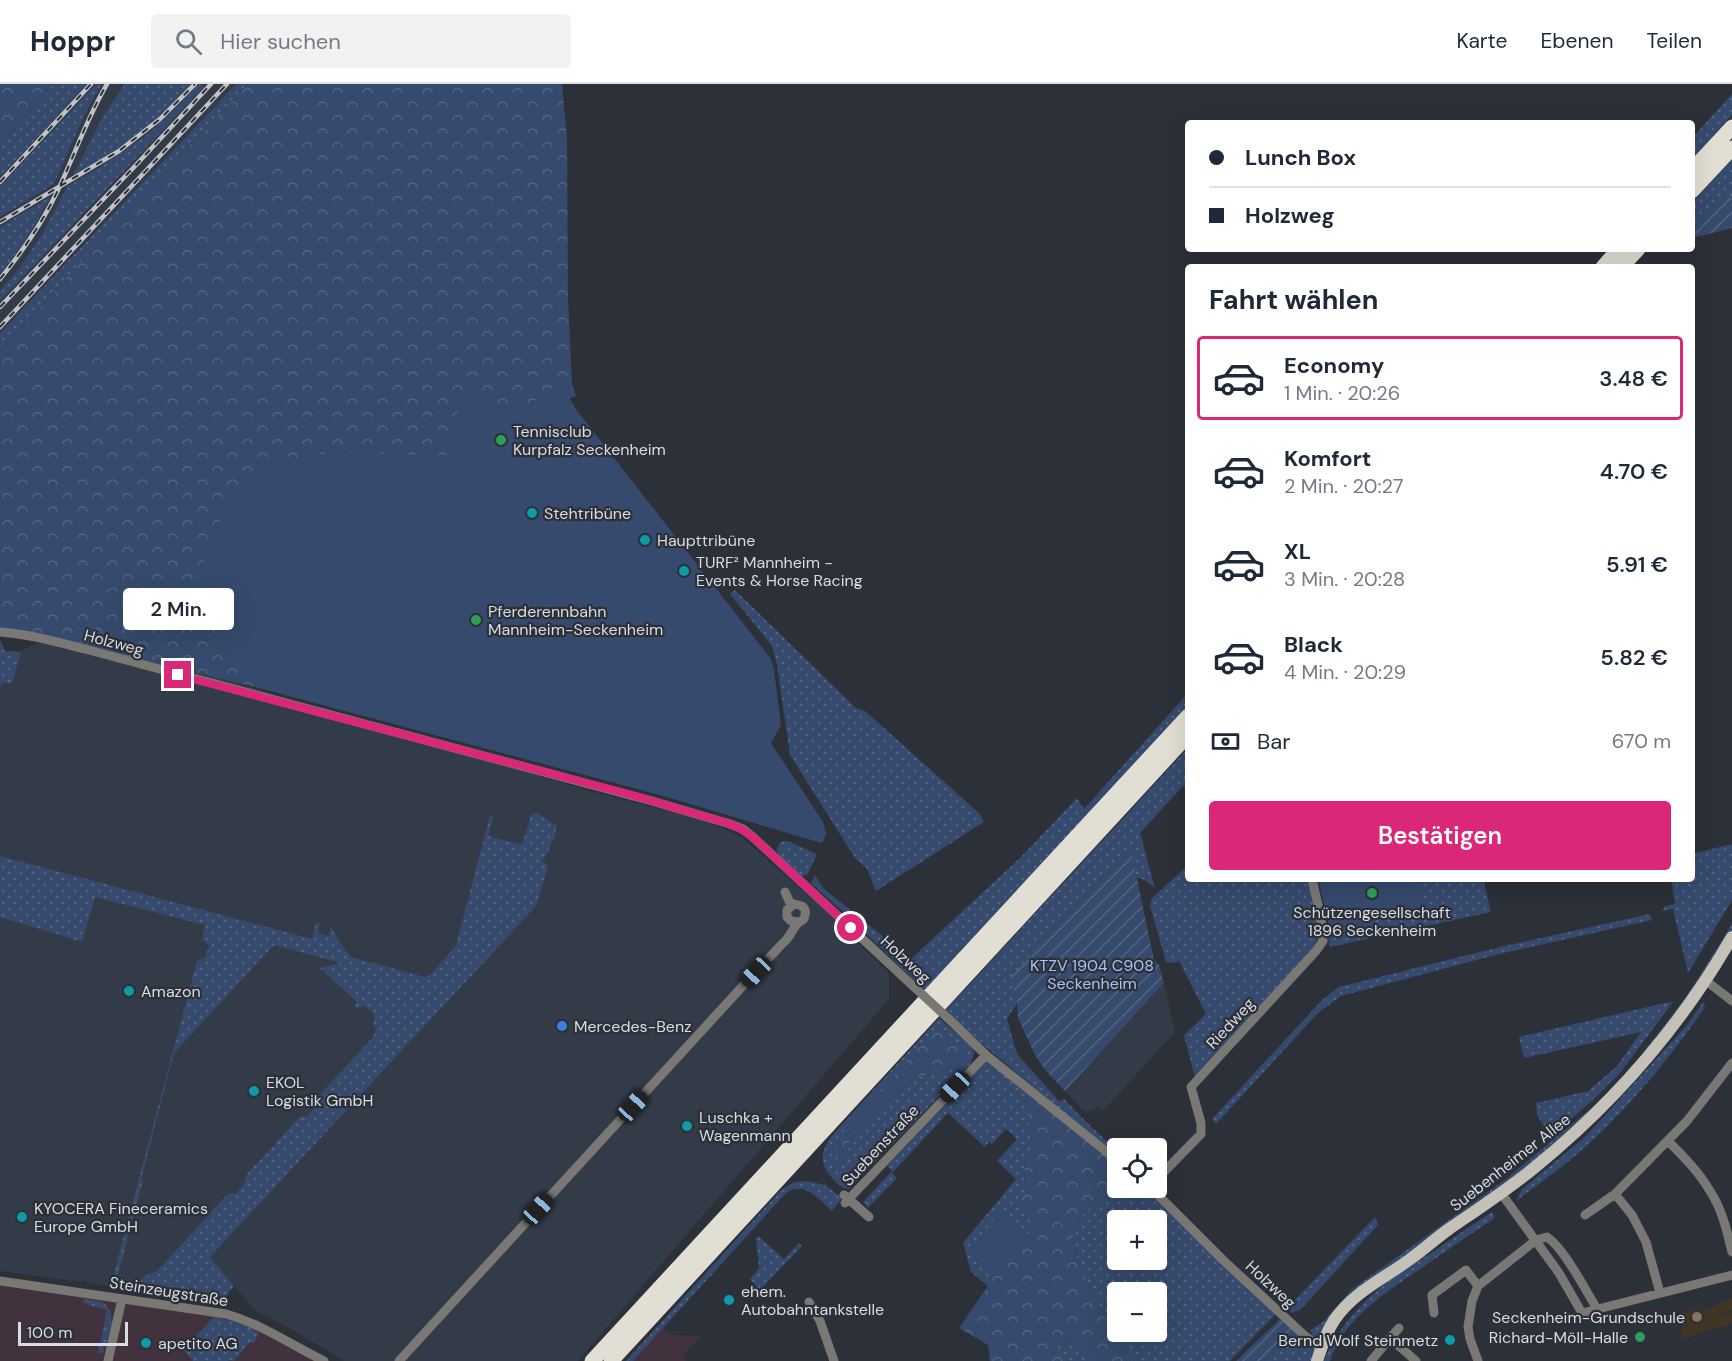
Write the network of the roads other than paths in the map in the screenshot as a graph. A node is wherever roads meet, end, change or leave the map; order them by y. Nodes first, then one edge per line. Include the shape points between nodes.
1 (1732, 127) edge
2 (1732, 148) edge
3 (1695, 167) edge
4 (1695, 188) edge
5 (1616, 252) edge
6 (1635, 252) edge
7 (1606, 264) edge
8 (1624, 264) edge
9 (0, 632) edge
10 (1185, 719) edge
11 (1185, 738) edge
12 (1313, 882) edge
13 (785, 892) dead end
14 (814, 893) junction
15 (791, 905) junction
16 (802, 906) junction
17 (794, 921) junction
18 (1732, 937) edge
19 (1732, 952) edge
20 (1708, 982) junction
21 (1732, 1000) edge
22 (986, 1055) junction
23 (1732, 1063) edge
24 (1668, 1141) junction
25 (1107, 1152) edge
26 (1167, 1169) edge
27 (1615, 1194) junction
28 (1504, 1196) junction
29 (1161, 1198) edge
30 (1585, 1215) dead end
31 (869, 1217) dead end
32 (1536, 1240) junction
33 (1732, 1252) edge
34 (1732, 1275) edge
35 (0, 1281) edge
36 (1479, 1286) junction
37 (1660, 1293) junction
38 (122, 1299) junction
39 (809, 1302) dead end
40 (1597, 1309) junction
41 (1434, 1314) dead end
42 (1399, 1328) dead end
43 (1390, 1338) junction
44 (1319, 1355) edge
45 (108, 1361) edge
46 (324, 1361) edge
47 (399, 1361) edge
48 (592, 1361) edge
49 (611, 1361) edge
50 (834, 1361) edge
51 (1371, 1361) edge
52 (1416, 1361) edge
53 (1478, 1361) edge

1 - 3 highway
2 - 4 highway
5 - 7 highway
6 - 8 highway
9 - 14 street, Holzweg via 74,646 730,824 754,838
10 - 48 highway
11 - 49 highway
12 - 26 street, Riedweg via 1323,941 1191,1087 1201,1134
13 - 15 street
14 - 16 street
14 - 22 street, Holzweg, bridge
15 - 16 street
15 - 17 street via 787,917
16 - 17 street via 803,920
17 - 47 street via 789,939
18 - 20 main road, Suebenheimer Allee
19 - 20 main road, Suebenheimer Allee
20 - 21 street
20 - 28 main road, Suebenheimer Allee via 1661,1051 1607,1110 1559,1156
22 - 25 street, Holzweg
22 - 31 street, Suebenstraße via 846,1199
23 - 24 street
24 - 27 street
24 - 33 street via 1711,1191
27 - 30 street
27 - 37 street via 1646,1242
28 - 32 street
28 - 44 main road, Suebenheimer Allee via 1443,1242 1382,1279 1352,1310
29 - 44 street, Holzweg via 1304,1335
32 - 36 street
32 - 40 street via 1544,1236 1555,1243
32 - 40 street via 1582,1313
34 - 37 street
35 - 38 street, Steinzeugstraße
36 - 41 street via 1466,1270 1432,1295
36 - 53 street via 1472,1300 1468,1327
37 - 40 street
38 - 45 street
38 - 46 street, Steinzeugstraße via 226,1314 269,1330
39 - 50 street
42 - 43 street
43 - 51 street
43 - 52 street

